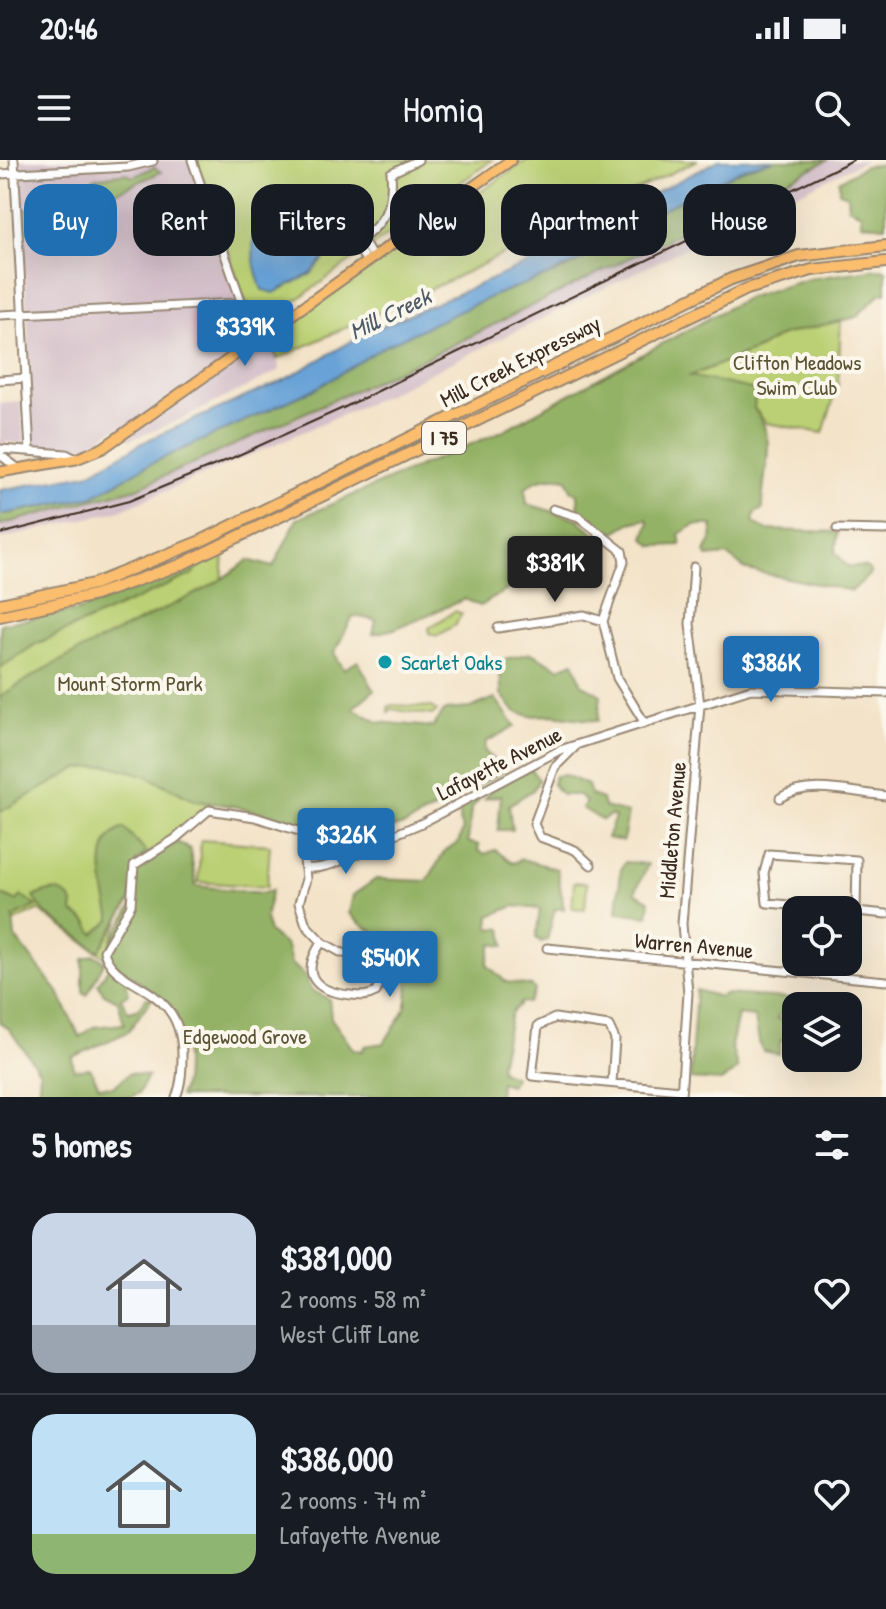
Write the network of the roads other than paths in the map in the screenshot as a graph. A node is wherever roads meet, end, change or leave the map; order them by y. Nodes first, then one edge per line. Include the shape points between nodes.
1 (14, 160) edge
2 (192, 160) edge
3 (418, 160) edge
4 (511, 160) edge
5 (153, 161) edge
6 (15, 173) junction
7 (0, 174) edge
8 (886, 239) edge
9 (886, 246) edge
10 (852, 248) junction
11 (370, 260) junction
12 (886, 262) edge
13 (239, 303) junction
14 (23, 314) junction
15 (0, 315) edge
16 (255, 341) junction
17 (26, 378) junction
18 (0, 380) edge
19 (0, 449) edge
20 (30, 451) junction
21 (0, 455) edge
22 (76, 459) junction
23 (19, 469) junction
24 (0, 472) edge
25 (553, 509) dead end
26 (837, 529) dead end
27 (886, 530) edge
28 (694, 567) dead end
29 (0, 604) edge
30 (0, 616) edge
31 (603, 621) junction
32 (498, 628) dead end
33 (886, 693) edge
34 (700, 705) junction
35 (644, 722) junction
36 (579, 743) junction
37 (886, 796) edge
38 (780, 798) dead end
39 (305, 833) junction
40 (388, 850) dead end
41 (591, 865) dead end
42 (306, 868) junction
43 (851, 910) edge
44 (862, 911) edge
45 (886, 914) edge
46 (322, 942) junction
47 (547, 948) dead end
48 (685, 962) junction
49 (886, 981) edge
50 (612, 1083) junction
51 (681, 1094) edge
52 (176, 1097) edge

1 - 6 street
2 - 13 street
3 - 11 street via 391,173 387,212 358,241
4 - 11 main road
5 - 6 street
6 - 7 street
6 - 14 street
8 - 10 highway
9 - 10 highway, Mill Creek Expressway / I 75
10 - 29 highway, Mill Creek Expressway / I 75 via 799,256 731,279 142,567 94,584
11 - 16 main road
12 - 30 highway, Mill Creek Expressway / I 75 via 812,270 747,289 180,565 95,595
13 - 14 street
13 - 16 street
14 - 15 street
14 - 17 street
16 - 22 main road via 103,448
17 - 18 street
17 - 20 street
19 - 20 street
20 - 22 street
21 - 23 street
22 - 23 main road
23 - 24 main road
25 - 31 street via 579,517 613,541 624,557
26 - 27 street
28 - 34 street, Middleton Avenue via 690,624
31 - 32 street via 584,615
31 - 35 street via 617,678
33 - 34 street, Lafayette Avenue via 758,688
34 - 35 street, Lafayette Avenue
34 - 48 street, Middleton Avenue via 682,924
35 - 36 street, Lafayette Avenue
36 - 39 street, Lafayette Avenue via 401,833 374,840
36 - 41 street via 555,767 534,824 540,837 575,850
37 - 38 street via 811,789
39 - 42 street
39 - 52 street, Lafayette Avenue via 209,810 132,869 131,905 104,951 109,964 174,1016 182,1052
40 - 42 street
42 - 46 street via 300,909
43 - 43 street via 857,860 769,854 764,873 767,903
44 - 45 street
46 - 46 street via 311,968 320,988 368,996 376,992 383,976 376,962
47 - 48 street, Warren Avenue
48 - 49 street, Warren Avenue
48 - 51 street, Middleton Avenue
50 - 50 street via 612,1030 601,1023 555,1018 542,1022 536,1030 532,1076
50 - 51 street

